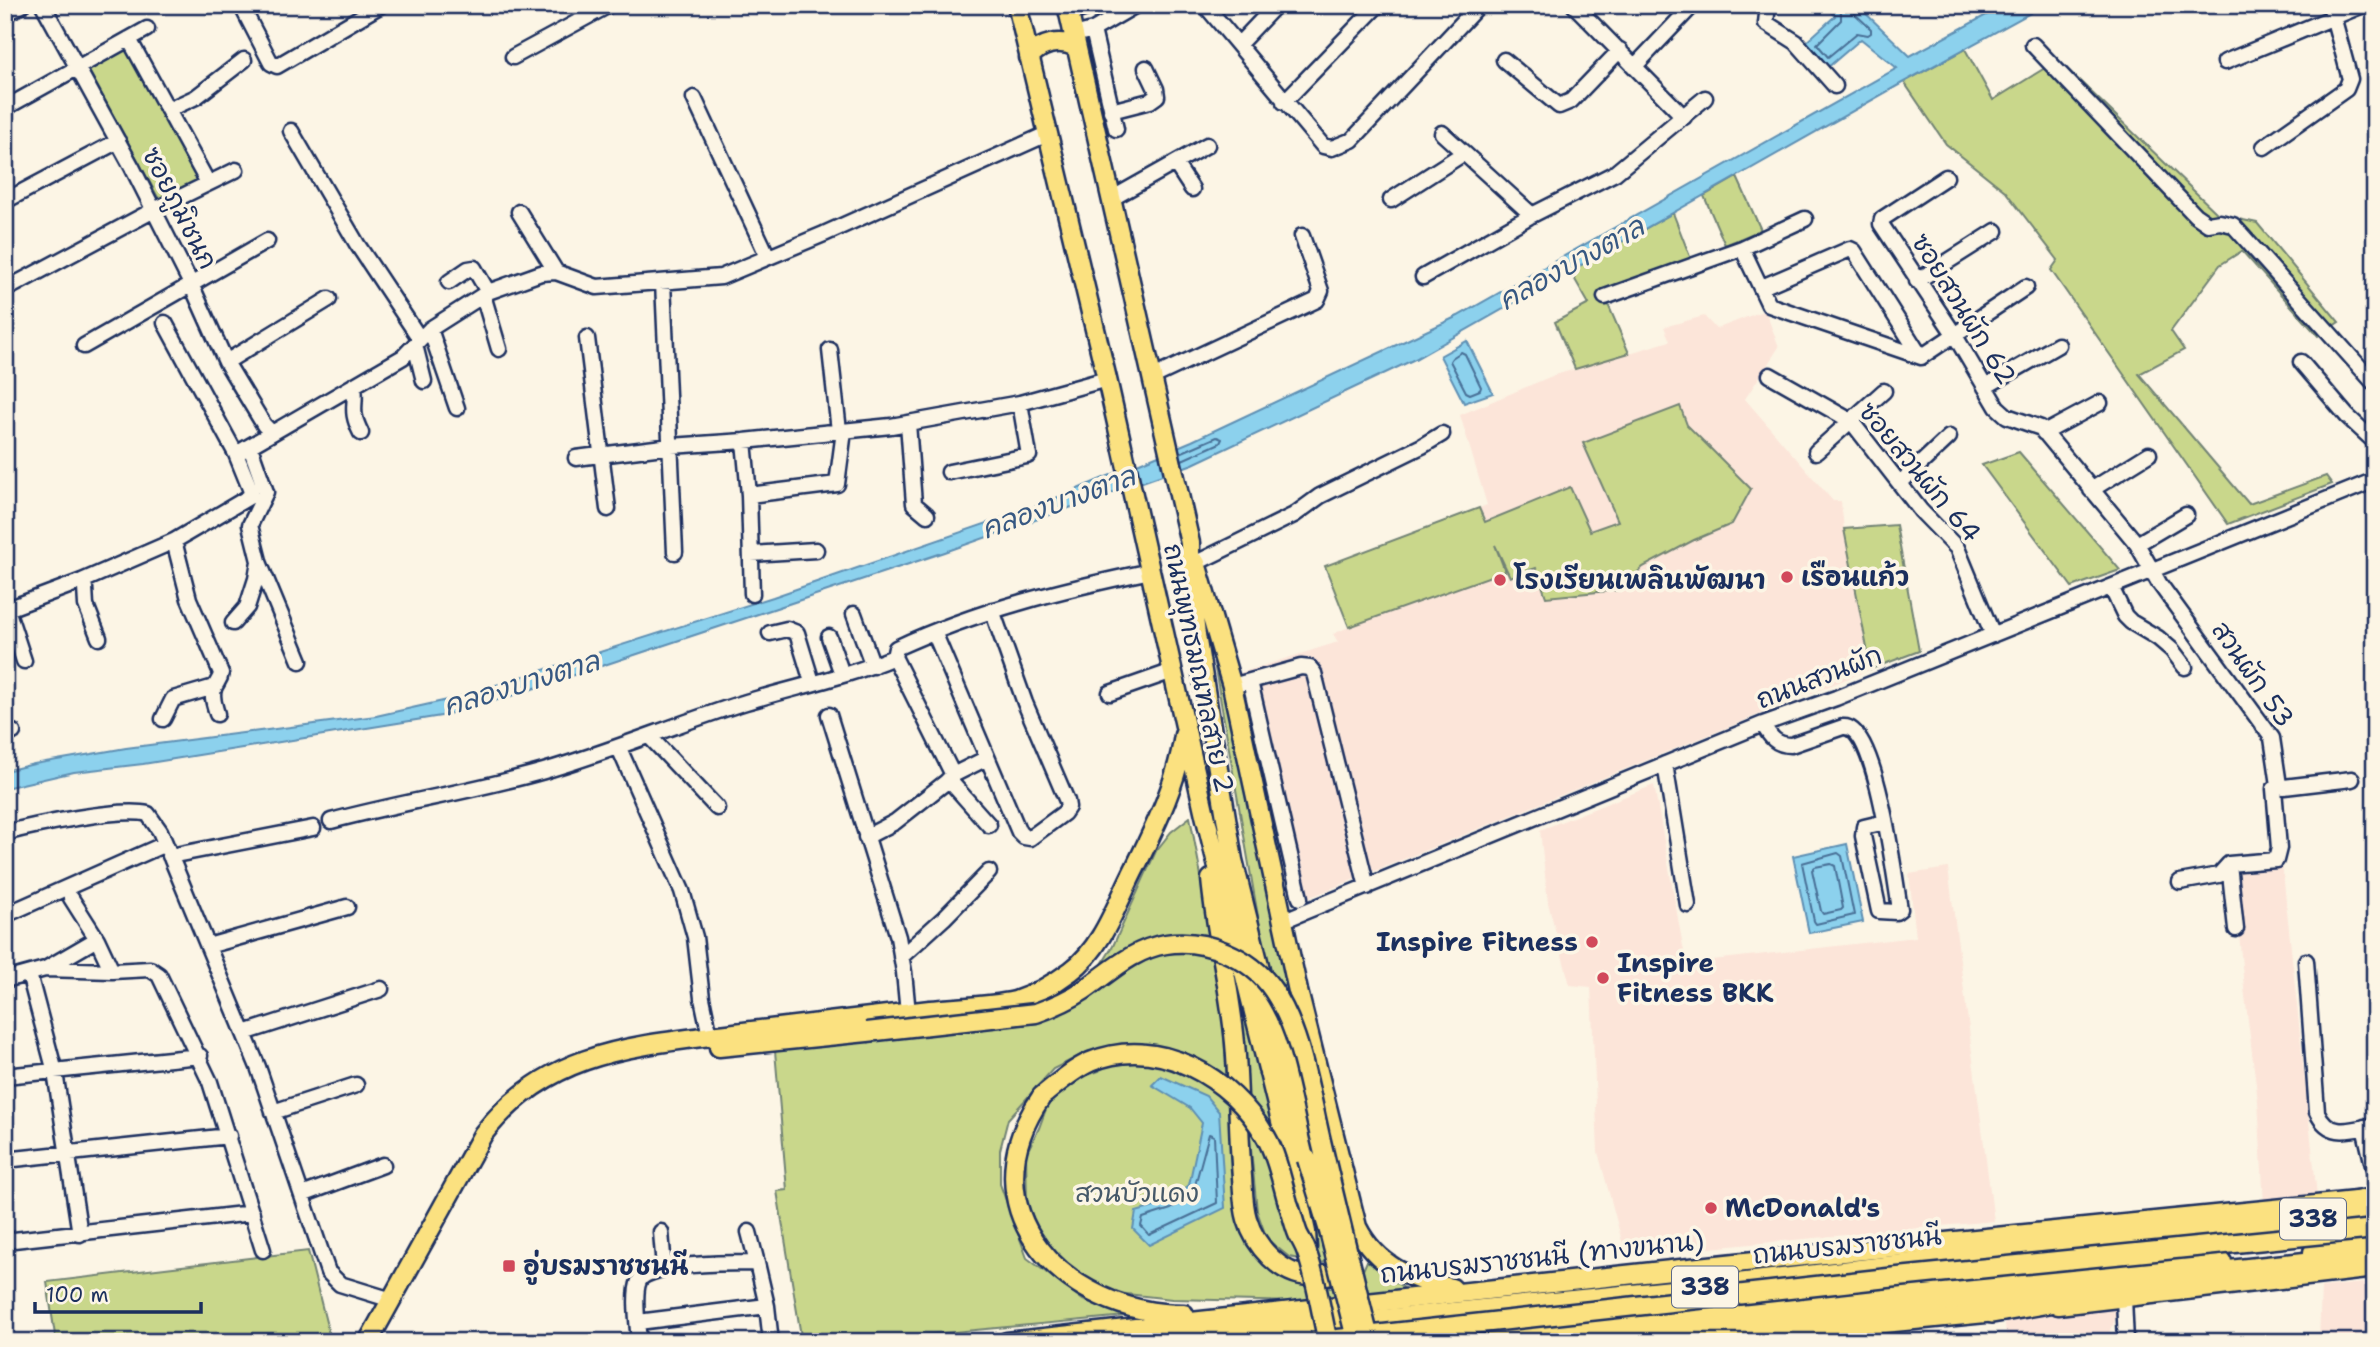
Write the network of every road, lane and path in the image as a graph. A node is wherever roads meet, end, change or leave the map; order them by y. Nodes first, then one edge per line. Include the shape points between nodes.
1 (22, 5) edge
2 (43, 5) edge
3 (242, 5) edge
4 (381, 5) edge
5 (609, 5) edge
6 (1017, 5) edge
7 (1095, 5) edge
8 (1136, 5) edge
9 (1205, 5) edge
10 (1276, 5) edge
11 (1378, 5) edge
12 (1479, 5) edge
13 (1693, 5) edge
14 (2363, 5) edge
15 (1581, 8) edge
16 (1068, 9) edge
17 (1763, 10) edge
18 (2332, 11) edge
19 (5, 14) edge
20 (1786, 26) dead end
21 (147, 29) dead end
22 (1093, 30) junction
23 (129, 39) junction
24 (1075, 41) junction
25 (1239, 44) junction
26 (2033, 46) dead end
27 (1620, 50) junction
28 (513, 57) dead end
29 (1029, 57) junction
30 (1504, 60) dead end
31 (244, 61) dead end
32 (2225, 62) dead end
33 (1635, 66) junction
34 (78, 68) junction
35 (1146, 68) dead end
36 (1835, 86) dead end
37 (1705, 98) dead end
38 (694, 99) dead end
39 (1284, 102) junction
40 (5, 108) edge
41 (168, 110) junction
42 (1111, 111) junction
43 (1684, 117) junction
44 (1115, 129) dead end
45 (290, 131) dead end
46 (1442, 133) dead end
47 (1047, 134) junction
48 (118, 141) junction
49 (1207, 145) dead end
50 (2264, 147) dead end
51 (1464, 153) junction
52 (1175, 163) junction
53 (236, 170) dead end
54 (1946, 177) dead end
55 (208, 183) junction
56 (1192, 189) dead end
57 (1111, 199) junction
58 (1391, 200) dead end
59 (5, 201) edge
60 (154, 210) junction
61 (519, 212) dead end
62 (1532, 215) junction
63 (1805, 219) dead end
64 (1996, 230) dead end
65 (1302, 236) dead end
66 (267, 241) dead end
67 (1742, 248) junction
68 (768, 257) junction
69 (556, 272) junction
70 (1423, 277) dead end
71 (1917, 281) junction
72 (449, 282) dead end
73 (663, 282) junction
74 (191, 284) junction
75 (12, 286) dead end
76 (1762, 287) junction
77 (2026, 287) dead end
78 (485, 293) junction
79 (1605, 297) dead end
80 (329, 299) dead end
81 (165, 323) dead end
82 (1954, 334) junction
83 (422, 338) junction
84 (587, 338) dead end
85 (2058, 345) dead end
86 (84, 346) dead end
87 (499, 349) dead end
88 (830, 350) dead end
89 (1921, 357) junction
90 (226, 362) junction
91 (2301, 362) dead end
92 (1770, 376) dead end
93 (1153, 377) junction
94 (1107, 379) junction
95 (424, 381) dead end
96 (2375, 384) edge
97 (354, 385) junction
98 (1985, 387) junction
99 (1884, 391) dead end
100 (1020, 403) junction
101 (2100, 403) dead end
102 (457, 408) dead end
103 (1851, 421) junction
104 (908, 423) junction
105 (841, 431) junction
106 (271, 432) junction
107 (360, 433) dead end
108 (1442, 433) dead end
109 (2044, 433) junction
110 (1949, 437) dead end
111 (744, 441) junction
112 (2375, 442) edge
113 (671, 446) junction
114 (250, 447) junction
115 (1816, 452) dead end
116 (236, 454) junction
117 (2149, 454) dead end
118 (601, 455) junction
119 (576, 458) dead end
120 (949, 472) dead end
121 (2375, 480) edge
122 (1900, 483) junction
123 (2091, 490) junction
124 (749, 495) junction
125 (608, 509) dead end
126 (927, 514) dead end
127 (2186, 516) dead end
128 (174, 541) junction
129 (1190, 543) junction
130 (2137, 544) junction
131 (816, 550) dead end
132 (675, 552) dead end
133 (751, 555) junction
134 (259, 561) junction
135 (1196, 563) junction
136 (1151, 571) junction
137 (2153, 571) junction
138 (82, 581) junction
139 (2111, 587) junction
140 (752, 594) dead end
141 (6, 610) edge
142 (992, 610) junction
143 (854, 614) dead end
144 (233, 623) dead end
145 (934, 632) junction
146 (769, 634) dead end
147 (1993, 635) junction
148 (829, 637) dead end
149 (99, 638) dead end
150 (894, 657) junction
151 (300, 660) dead end
152 (24, 661) dead end
153 (873, 666) junction
154 (2185, 667) dead end
155 (1173, 671) junction
156 (842, 674) junction
157 (1250, 681) junction
158 (813, 682) junction
159 (1232, 686) junction
160 (214, 687) junction
161 (1110, 693) dead end
162 (217, 714) dead end
163 (829, 715) dead end
164 (163, 719) dead end
165 (1185, 724) junction
166 (1763, 724) junction
167 (649, 736) junction
168 (619, 748) junction
169 (987, 758) junction
170 (1665, 765) junction
171 (951, 777) junction
172 (2352, 779) dead end
173 (2274, 789) dead end
174 (717, 808) dead end
175 (1205, 815) junction
176 (331, 821) dead end
177 (1885, 822) junction
178 (989, 825) dead end
179 (313, 828) dead end
180 (5, 833) edge
181 (866, 837) junction
182 (167, 850) junction
183 (2229, 864) junction
184 (989, 872) dead end
185 (2180, 882) dead end
186 (1367, 887) junction
187 (71, 898) dead end
188 (1300, 898) dead end
189 (1688, 905) dead end
190 (347, 907) dead end
191 (5, 915) edge
192 (1282, 921) junction
193 (2236, 929) dead end
194 (97, 939) junction
195 (208, 946) junction
196 (901, 957) junction
197 (2306, 961) dead end
198 (46, 969) junction
199 (112, 971) junction
200 (29, 974) junction
201 (5, 980) edge
202 (381, 989) dead end
203 (908, 1013) junction
204 (244, 1033) junction
205 (710, 1036) junction
206 (628, 1046) junction
207 (200, 1056) junction
208 (55, 1072) junction
209 (5, 1076) edge
210 (356, 1085) dead end
211 (273, 1112) junction
212 (2369, 1126) edge
213 (229, 1136) junction
214 (68, 1154) junction
215 (5, 1160) edge
216 (383, 1165) dead end
217 (2375, 1174) edge
218 (302, 1195) junction
219 (2371, 1205) edge
220 (251, 1213) junction
221 (1357, 1227) junction
222 (2375, 1229) edge
223 (661, 1232) dead end
224 (749, 1232) dead end
225 (80, 1234) junction
226 (5, 1241) edge
227 (2375, 1245) edge
228 (263, 1250) dead end
229 (1307, 1251) junction
230 (2375, 1255) edge
231 (757, 1263) junction
232 (2266, 1267) junction
233 (664, 1268) junction
234 (2375, 1268) edge
235 (1470, 1292) junction
236 (2124, 1298) junction
237 (392, 1300) junction
238 (767, 1306) junction
239 (1992, 1312) junction
240 (1260, 1314) junction
241 (638, 1322) junction
242 (368, 1342) edge
243 (639, 1342) edge
244 (771, 1342) edge
245 (1007, 1342) edge
246 (1157, 1342) edge
247 (1311, 1342) edge
248 (1328, 1342) edge
249 (1357, 1342) edge
250 (1370, 1342) edge
251 (1453, 1342) edge
252 (1556, 1342) edge
253 (1692, 1342) edge
254 (2126, 1342) edge

1 - 19 street
2 - 34 street, ซอยภูมิชนก
3 - 4 street via 271,63 278,66
5 - 28 street
6 - 29 main road, ถนนพุทธมณฑลสาย 2
7 - 16 street
8 - 22 street
9 - 25 street
10 - 25 street
11 - 39 street
12 - 39 street via 1342,146 1323,146
13 - 33 street
14 - 18 street
15 - 27 street
16 - 24 main road, ถนนพุทธมณฑลสาย 2
17 - 20 street
17 - 36 street via 1766,23 1796,42
18 - 32 street
18 - 50 street via 2349,84
21 - 23 street
22 - 24 street
22 - 42 street
23 - 34 street
23 - 41 street
24 - 29 main road via 1037,49
24 - 57 main road, ถนนพุทธมณฑลสาย 2
25 - 39 street
26 - 96 street via 2195,215 2208,224 2234,225
27 - 30 street via 1571,101 1559,106
27 - 33 street
29 - 47 main road, ถนนพุทธมณฑลสาย 2
31 - 41 street via 197,97
33 - 43 street
34 - 40 street
34 - 48 street, ซอยภูมิชนก
35 - 42 street via 1157,96
37 - 43 street
38 - 68 street
41 - 55 street
42 - 44 street
43 - 62 street via 1615,173
45 - 83 street via 357,244
46 - 51 street
47 - 68 street
47 - 94 main road, ถนนพุทธมณฑลสาย 2
48 - 59 street
48 - 60 street, ซอยภูมิชนก
49 - 52 street
51 - 58 street
51 - 62 street
52 - 56 street
52 - 57 street
53 - 55 street
54 - 71 street, ซอยสวนผัก 62 via 1882,219
55 - 60 street
57 - 93 main road, ถนนพุทธมณฑลสาย 2
60 - 74 street, ซอยภูมิชนก
60 - 75 street
61 - 69 street
62 - 70 street
63 - 67 street
64 - 71 street
65 - 93 street via 1321,291 1317,300
66 - 74 street
67 - 76 street
67 - 79 street
68 - 73 street via 721,276
69 - 73 street via 597,287
69 - 78 street via 532,275
71 - 82 street, ซอยสวนผัก 62
72 - 78 street via 474,268
73 - 113 street
74 - 86 street
74 - 90 street, ซอยภูมิชนก
76 - 89 street via 1769,304 1777,309
76 - 89 street via 1850,249
77 - 82 street
78 - 83 street
78 - 87 street
80 - 90 street
81 - 116 street
82 - 89 street
82 - 98 street, ซอยสวนผัก 62
83 - 95 street
83 - 97 street via 403,357
83 - 102 street
84 - 118 street
85 - 98 street
88 - 105 street
90 - 106 street, ซอยภูมิชนก
91 - 112 street
92 - 103 street, ซอยสวนผัก 64
93 - 129 main road, ถนนพุทธมณฑลสาย 2
94 - 100 street
94 - 136 main road, ถนนพุทธมณฑลสาย 2
97 - 106 street
97 - 107 street via 353,417
98 - 109 street, ซอยสวนผัก 62 via 2000,411 2042,428
99 - 103 street
100 - 104 street
100 - 120 street via 1027,456
101 - 109 street
103 - 115 street
103 - 122 street, ซอยสวนผัก 64
104 - 105 street
104 - 126 street via 914,503
105 - 111 street
105 - 124 street via 837,484
106 - 114 street
108 - 135 street
109 - 123 street, ซอยสวนผัก 62
110 - 122 street
111 - 113 street
111 - 124 street
113 - 118 street
113 - 132 street
114 - 116 street
114 - 134 street via 266,492 250,525
116 - 128 street via 252,494
117 - 123 street
118 - 119 street
118 - 125 street
121 - 137 street, ถนนสวนผัก
122 - 147 street, ซอยสวนผัก 64 via 1957,548
123 - 130 street, ซอยสวนผัก 62
124 - 133 street
127 - 130 street
128 - 138 street
128 - 160 street via 189,599 221,673
129 - 135 main road
129 - 249 main road, ถนนพุทธมณฑลสาย 2, bridge via 1196,635 1233,860
130 - 137 street, ซอยสวนผัก 62
131 - 133 street
133 - 140 street
134 - 144 street via 252,596
134 - 151 street
135 - 159 main road
136 - 142 street
136 - 155 main road, ถนนพุทธมณฑลสาย 2
137 - 139 street, ถนนสวนผัก
137 - 172 street, สวนผัก 53 via 2272,738 2279,785
138 - 141 street
138 - 149 street
139 - 147 street, ถนนสวนผัก
139 - 154 street via 2125,616 2158,638
141 - 152 street
142 - 145 street
142 - 169 street via 1068,807 1030,838 1024,837
143 - 153 street
145 - 150 street via 896,648
145 - 169 street
146 - 158 street via 786,629 797,633
147 - 166 street, ถนนสวนผัก
148 - 156 street
150 - 153 street
150 - 171 street
153 - 156 street
155 - 161 street
155 - 165 main road, ถนนพุทธมณฑลสาย 2
156 - 158 street
157 - 159 street
157 - 186 street via 1301,667 1314,673
157 - 188 street
158 - 167 street
159 - 192 main road
160 - 162 street
160 - 164 street via 173,699
163 - 181 street
165 - 175 main road, ถนนพุทธมณฑลสาย 2
165 - 203 main road via 1176,773 1161,815 1104,931 1073,970 1014,1000
166 - 170 street, ถนนสวนผัก
166 - 177 street via 1771,738 1783,745 1843,727 1854,729 1869,758
167 - 168 street
167 - 174 street
168 - 176 street via 508,781
168 - 205 street via 682,891 695,937
169 - 171 street
170 - 186 street, ถนนสวนผัก
170 - 189 street
171 - 178 street
171 - 181 street via 895,822
173 - 183 street via 2276,860
175 - 221 main road via 1214,910 1232,1014 1246,1218 1271,1258 1294,1275 1305,1276 1324,1276 1346,1267 1359,1245
175 - 229 main road, ถนนพุทธมณฑลสาย 2
177 - 177 street via 1900,909 1896,912 1879,911 1863,836 1864,827
179 - 182 street
180 - 182 street via 139,812 148,814
181 - 196 street
182 - 191 street
182 - 195 street
183 - 185 street via 2220,875
183 - 193 street
184 - 196 street
186 - 192 street, ถนนสวนผัก
187 - 194 street
190 - 195 street
192 - 221 main road
194 - 198 street
194 - 199 street
195 - 204 street
196 - 203 street
197 - 212 street via 2321,1123 2343,1131
198 - 199 street
198 - 200 street
199 - 207 street via 150,969 159,975
200 - 201 street
200 - 208 street
202 - 204 street
203 - 205 main road
204 - 211 street
205 - 206 main road
206 - 237 main road via 559,1071 520,1095 495,1119 472,1150
206 - 250 main road, bridge via 679,1051 1036,1013 1057,1006 1131,956 1166,944 1210,947 1231,955 1263,977 1288,1014
207 - 208 street
207 - 213 street
208 - 209 street
208 - 214 street
210 - 211 street
211 - 218 street
212 - 217 street
213 - 214 street
213 - 220 street
214 - 215 street
214 - 225 street
216 - 218 street
218 - 237 street via 328,1272 340,1284
219 - 235 main road, ถนนบรมราชชนนี (ทางขนาน) / 338 via 1948,1240
219 - 246 highway, ถนนบรมราชชนนี / 338 via 2252,1224 1707,1287
220 - 225 street
220 - 228 street
221 - 235 main road via 1377,1255 1404,1275
222 - 247 main road, 338, bridge
223 - 233 street
224 - 231 street
225 - 226 street
227 - 251 main road, 338
229 - 240 main road, bridge via 1268,1140 1252,1114 1209,1076 1157,1054 1130,1053 1089,1063 1042,1097 1020,1140 1015,1187 1029,1233 1055,1268 1108,1300 1135,1309 1172,1314
229 - 248 main road, ถนนพุทธมณฑลสาย 2, bridge
230 - 232 highway, 338
231 - 233 street
231 - 238 street
232 - 239 highway
232 - 252 highway, 338
233 - 241 street via 640,1279
234 - 236 main road, 338
235 - 240 main road, ถนนบรมราชชนนี (ทางขนาน) / 338
236 - 239 main road, 338
236 - 254 street
237 - 242 main road
238 - 241 street
238 - 244 street
239 - 253 main road, 338
240 - 245 main road, ถนนบรมราชชนนี (ทางขนาน) / 338
241 - 243 street

